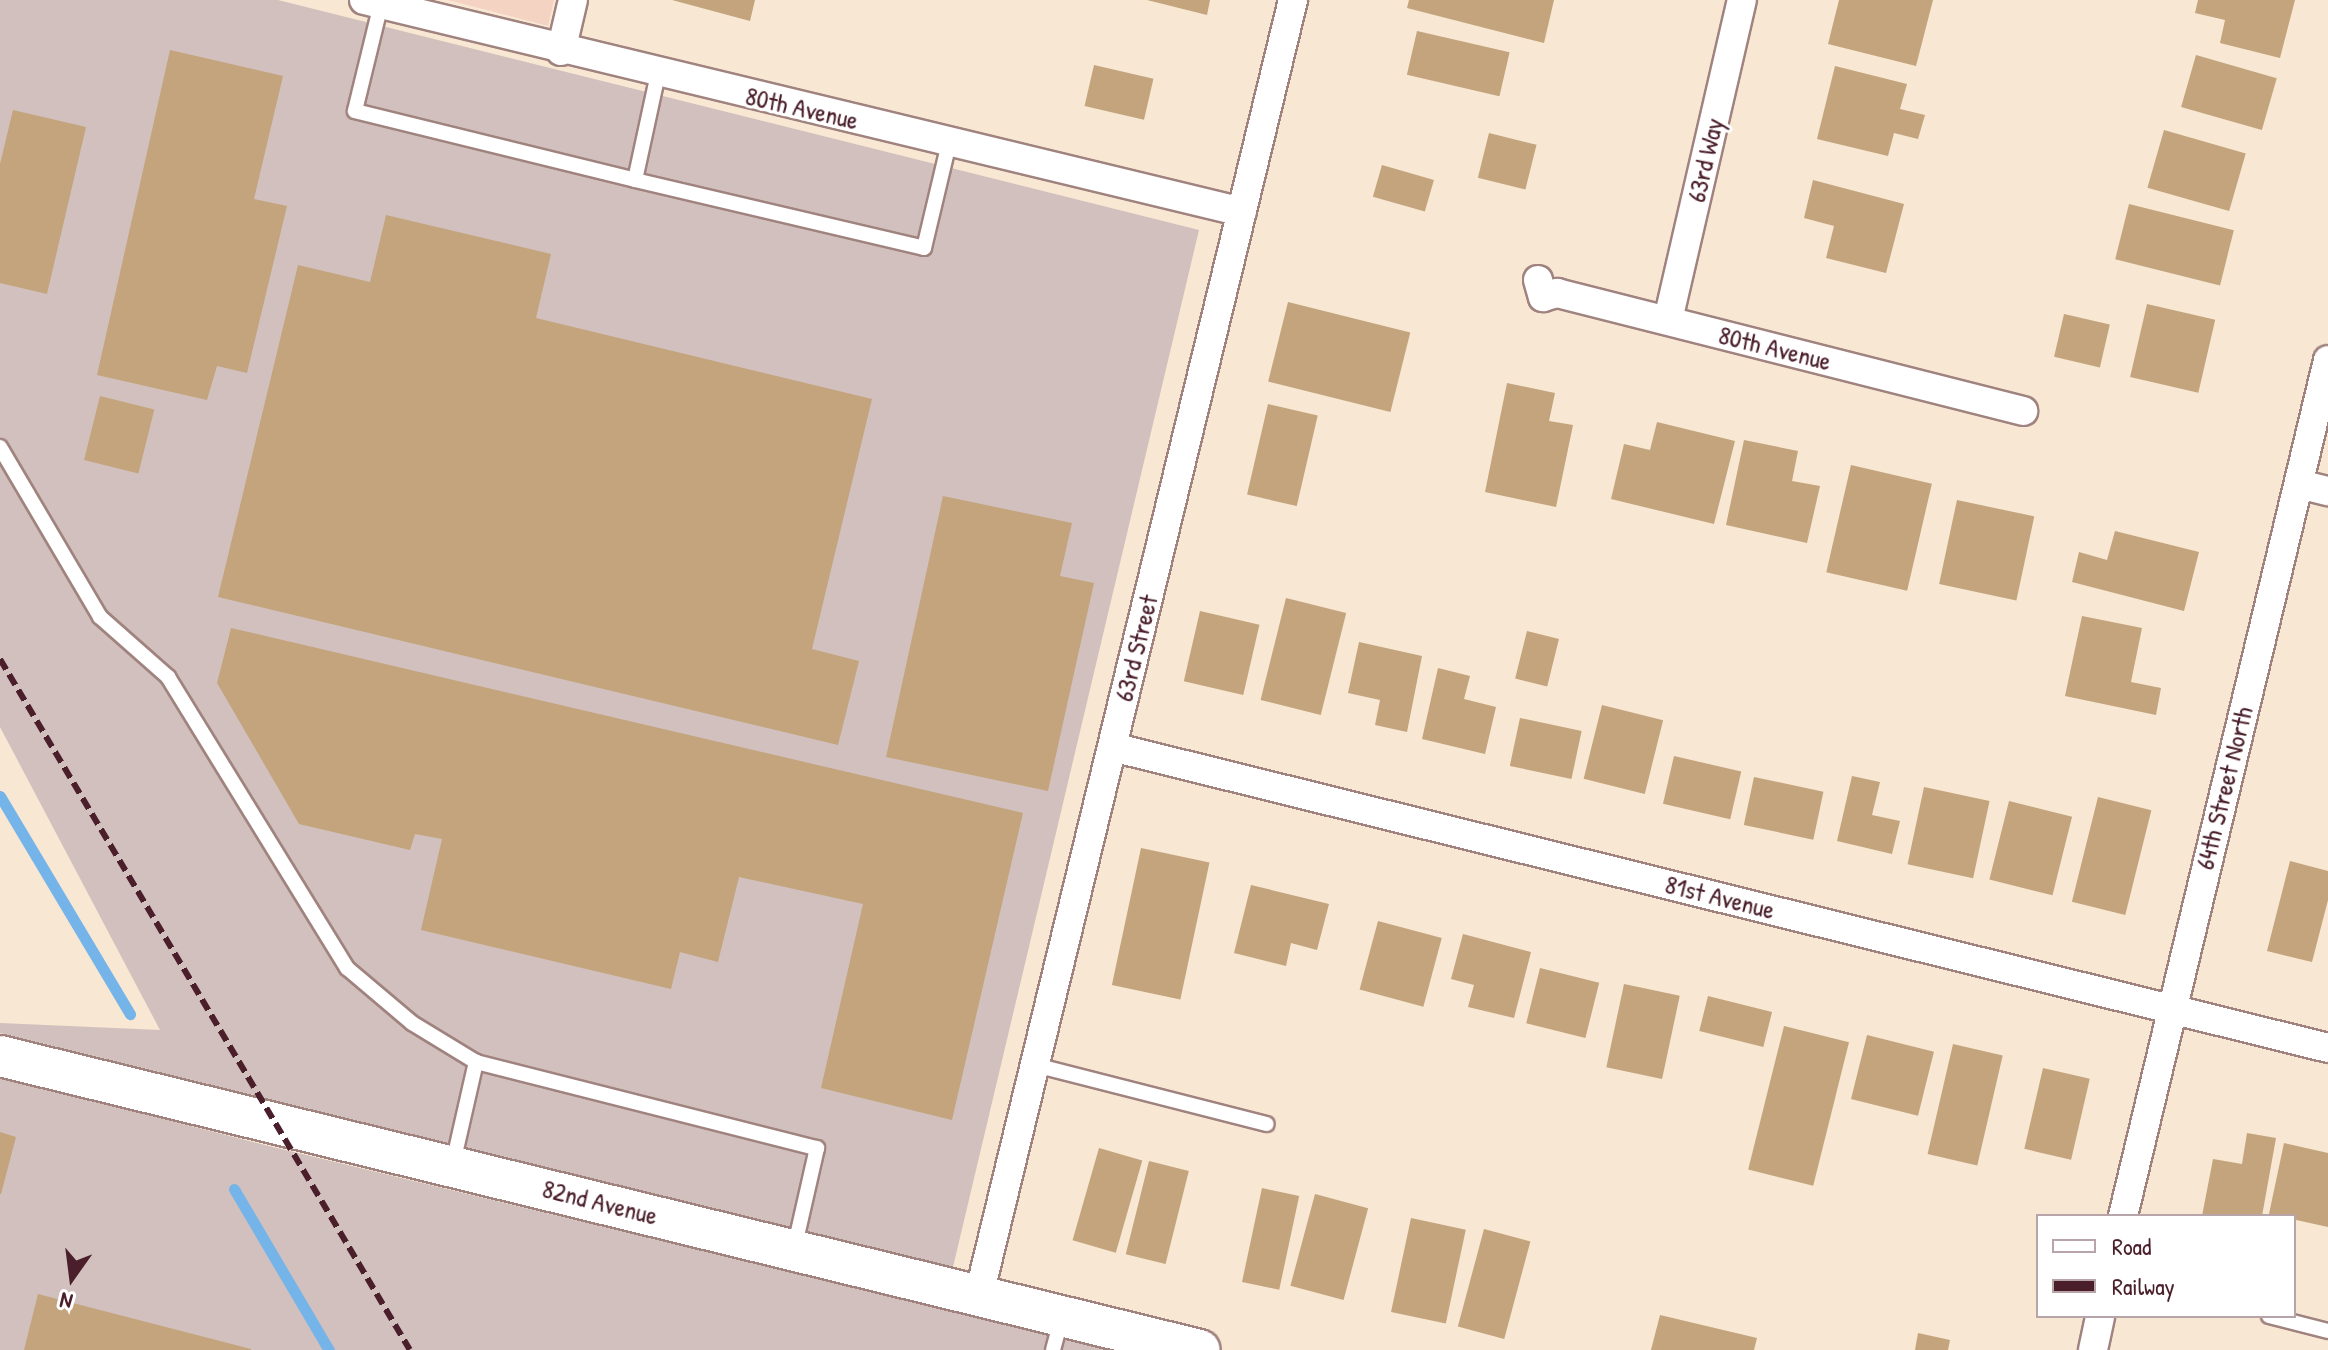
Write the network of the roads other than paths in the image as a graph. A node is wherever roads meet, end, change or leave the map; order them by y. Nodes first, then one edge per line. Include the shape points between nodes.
1 (573, 0) edge
2 (1293, 0) edge
3 (1742, 0) edge
4 (372, 2) edge
5 (561, 51) junction
6 (658, 74) junction
7 (949, 143) junction
8 (635, 180) junction
9 (1242, 212) junction
10 (1538, 280) dead end
11 (1668, 320) junction
12 (2328, 360) edge
13 (2023, 411) dead end
14 (0, 447) edge
15 (2299, 484) junction
16 (2328, 491) edge
17 (1112, 747) junction
18 (2170, 1008) junction
19 (2328, 1048) edge
20 (0, 1056) edge
21 (476, 1062) junction
22 (1035, 1065) junction
23 (1267, 1124) dead end
24 (452, 1167) junction
25 (2123, 1214) edge
26 (794, 1250) junction
27 (979, 1295) junction
28 (2100, 1318) edge
29 (2277, 1318) edge
30 (2328, 1331) edge
31 (1057, 1333) edge
32 (1200, 1350) edge
33 (2093, 1350) edge

1 - 5 street
2 - 9 street, 63rd Street
3 - 11 street, 63rd Way
4 - 5 street, 80th Avenue
4 - 8 lane via 355,111
5 - 6 street, 80th Avenue
6 - 7 street, 80th Avenue
6 - 8 lane
7 - 8 lane via 924,248
7 - 9 street, 80th Avenue
9 - 17 street, 63rd Street
10 - 11 street, 80th Avenue via 1543,297 1557,293
11 - 13 street, 80th Avenue
12 - 15 street, 64th Street North
14 - 21 lane via 100,617 168,677 347,968 412,1023
15 - 16 street
15 - 18 street, 64th Street North
17 - 18 street, 81st Avenue
17 - 22 street, 63rd Street
18 - 19 street, 81st Avenue
18 - 25 street, 64th Street North
20 - 24 street, 82nd Avenue
21 - 24 lane
21 - 26 lane via 817,1148
22 - 23 lane
22 - 27 street, 63rd Street
24 - 26 street, 82nd Avenue
26 - 27 street, 82nd Avenue
27 - 31 street, 82nd Avenue
28 - 33 street
29 - 30 lane
31 - 32 street, 82nd Avenue

